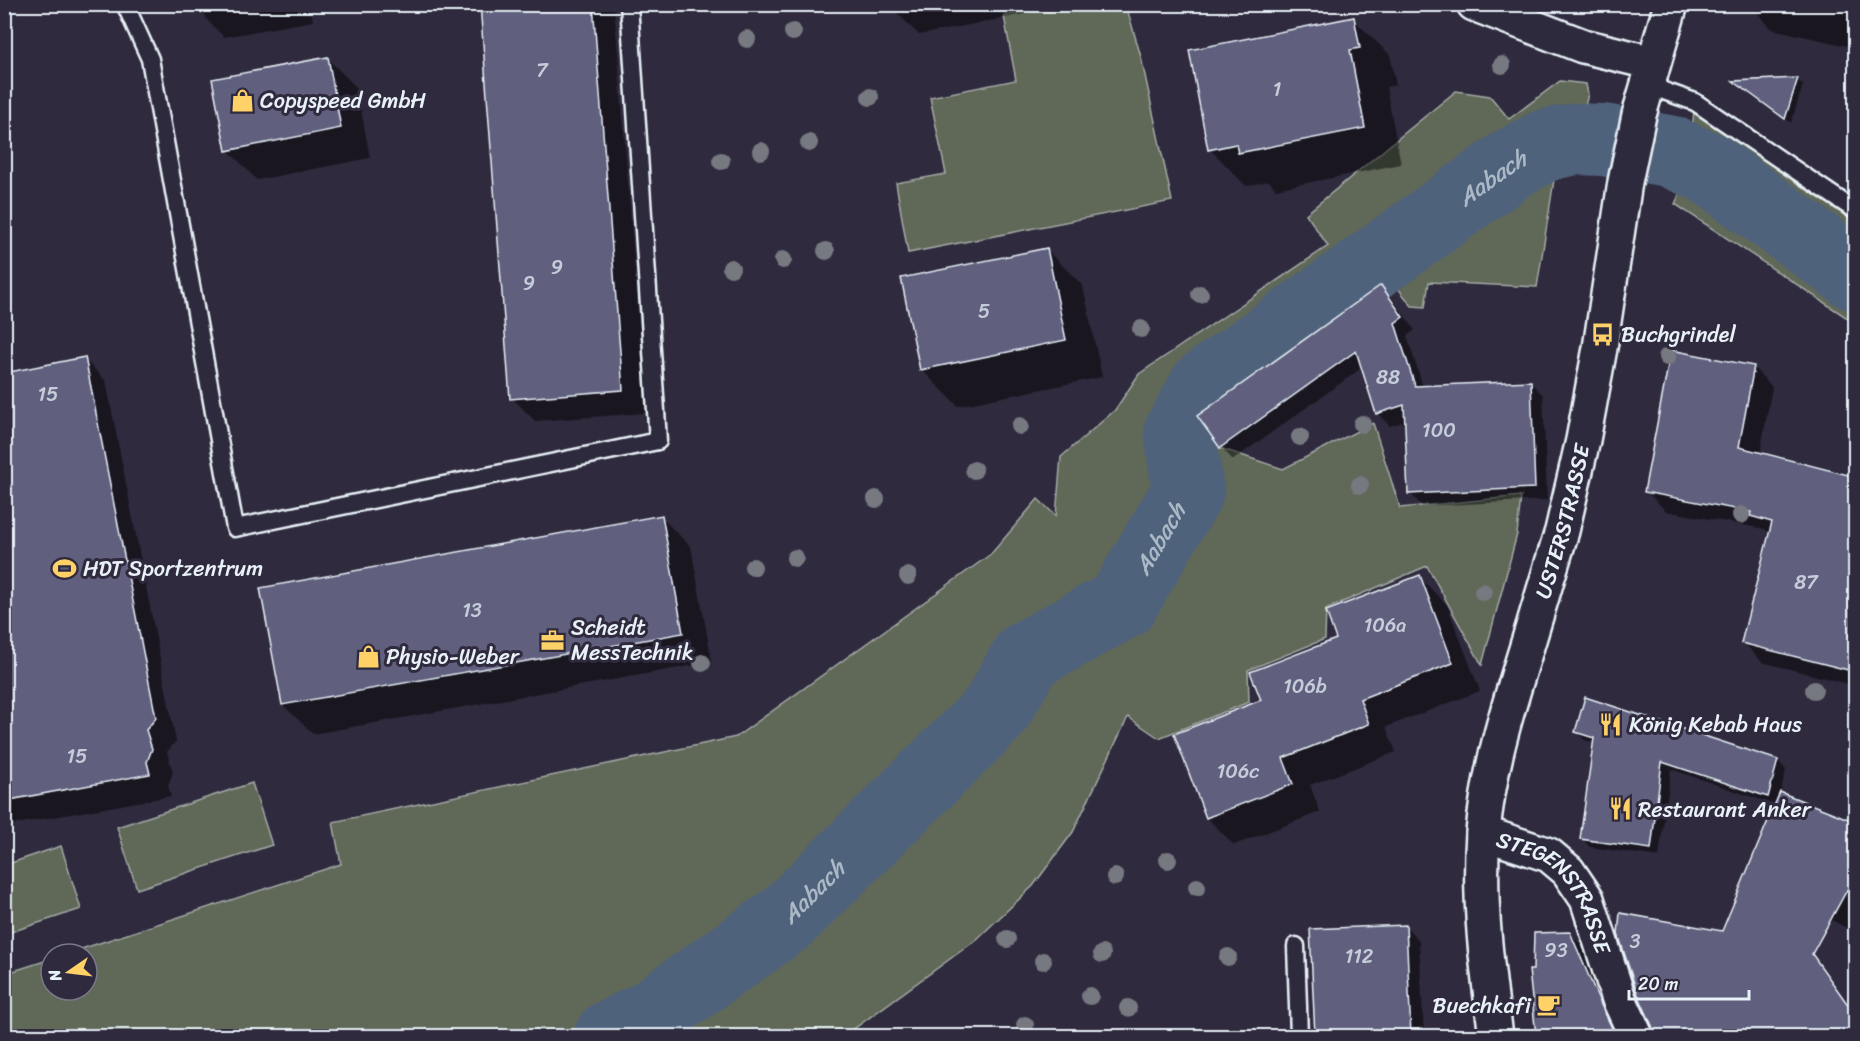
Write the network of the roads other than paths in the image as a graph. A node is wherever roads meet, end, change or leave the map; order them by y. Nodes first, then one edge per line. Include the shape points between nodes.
1 (125, 4) edge
2 (629, 4) edge
3 (1474, 4) edge
4 (1671, 4) edge
5 (1647, 88) junction
6 (1856, 211) edge
7 (1483, 832) junction
8 (1296, 946) dead end
9 (1299, 1036) edge
10 (1496, 1036) edge
11 (1636, 1036) edge

1 - 2 lane via 150,59 235,528 658,441
3 - 5 main road via 1583,46
4 - 5 main road, USTERSTRASSE
5 - 6 lane via 1695,102
5 - 7 main road, USTERSTRASSE via 1625,182 1602,341 1581,450 1562,531 1503,724
7 - 10 main road, USTERSTRASSE via 1482,898
7 - 11 main road, STEGENSTRASSE via 1549,855 1568,872 1587,899 1619,999
8 - 9 lane

